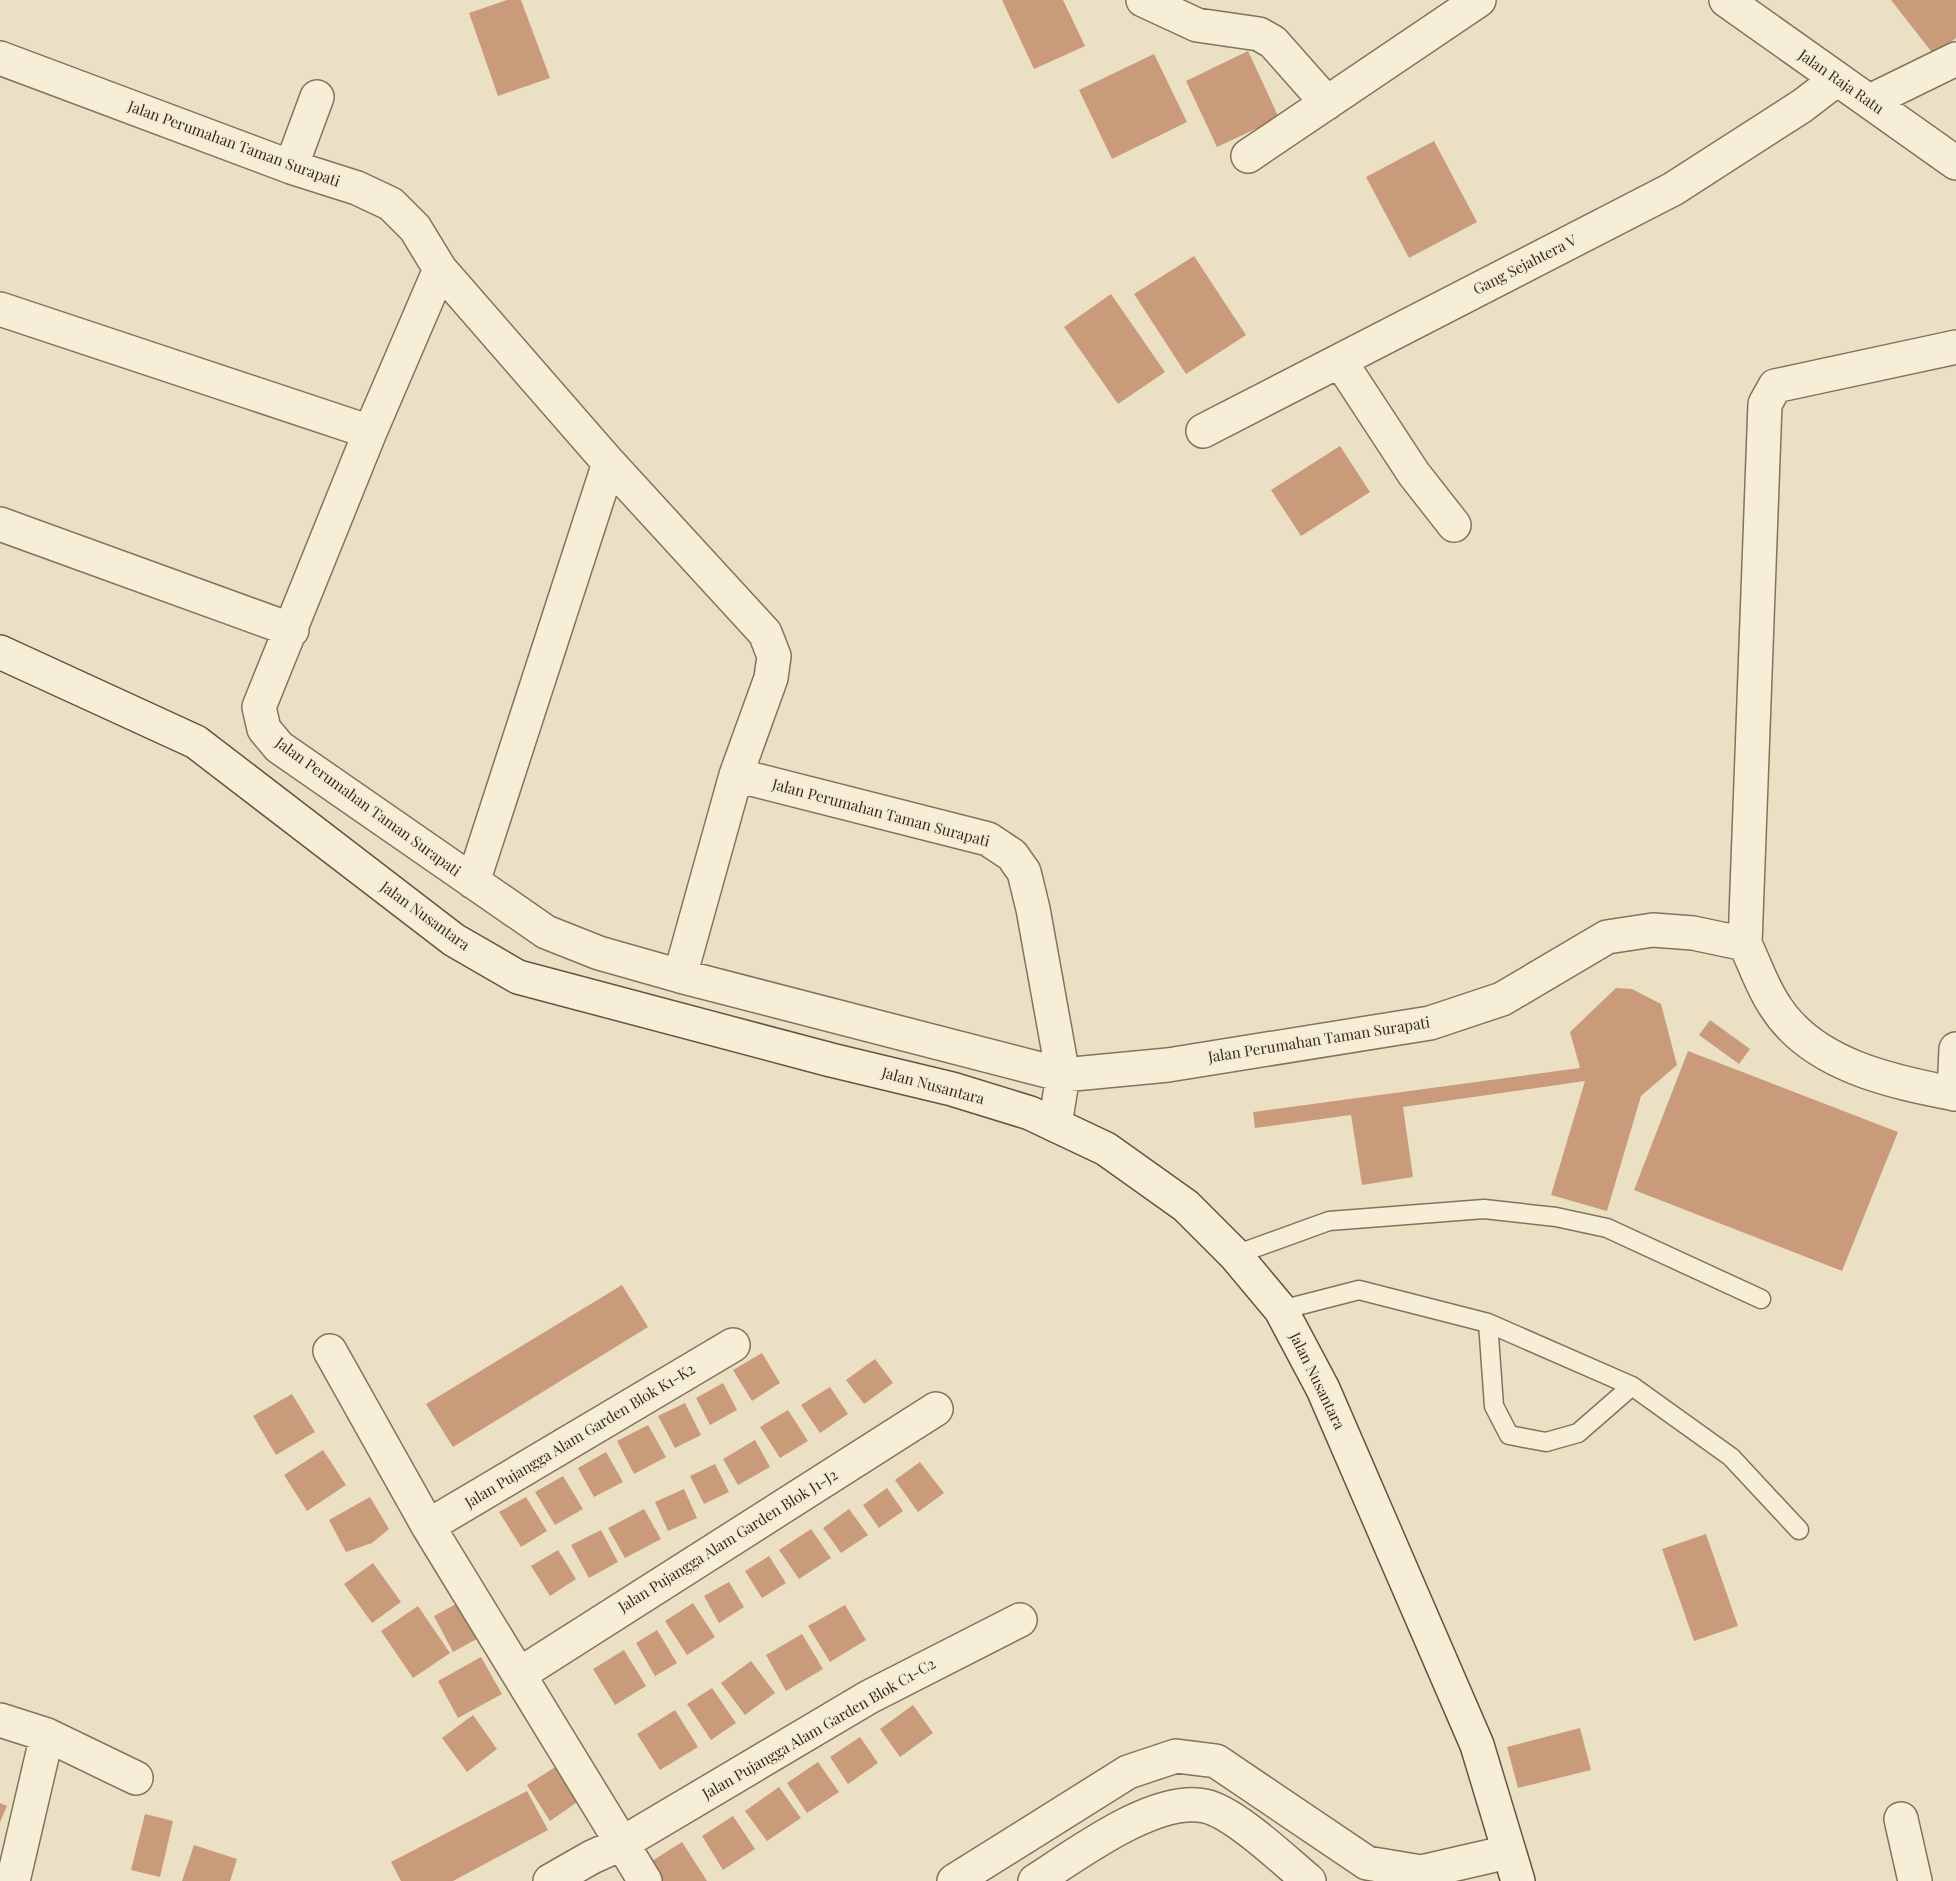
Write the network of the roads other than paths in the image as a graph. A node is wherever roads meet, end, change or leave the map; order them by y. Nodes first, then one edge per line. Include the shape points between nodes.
1 (1143, 0) edge
2 (1479, 0) edge
3 (1726, 0) edge
4 (0, 58) edge
5 (1956, 59) edge
6 (1836, 80) junction
7 (317, 97) dead end
8 (1870, 101) junction
9 (1327, 103) junction
10 (1248, 156) dead end
11 (1956, 163) edge
12 (291, 167) junction
13 (440, 269) junction
14 (0, 309) edge
15 (1956, 347) edge
16 (1340, 361) junction
17 (1203, 431) dead end
18 (370, 432) junction
19 (609, 463) junction
20 (0, 524) edge
21 (1454, 525) dead end
22 (292, 630) junction
23 (0, 652) edge
24 (736, 774) junction
25 (473, 882) junction
26 (1745, 944) junction
27 (680, 976) junction
28 (1956, 1049) edge
29 (1063, 1075) junction
30 (1955, 1094) edge
31 (1055, 1125) junction
32 (1235, 1255) junction
33 (1761, 1299) dead end
34 (1281, 1310) junction
35 (1488, 1323) junction
36 (733, 1345) dead end
37 (330, 1351) dead end
38 (1632, 1386) junction
39 (936, 1409) dead end
40 (428, 1526) junction
41 (1799, 1530) dead end
42 (1020, 1620) dead end
43 (520, 1674) junction
44 (0, 1720) edge
45 (47, 1735) junction
46 (136, 1778) dead end
47 (1901, 1819) dead end
48 (621, 1844) junction
49 (1513, 1867) edge
50 (13, 1881) edge
51 (550, 1881) edge
52 (645, 1881) edge
53 (954, 1881) edge
54 (1035, 1881) edge
55 (1310, 1881) edge
56 (1915, 1881) edge

1 - 9 street via 1197,25 1259,34 1273,42
2 - 9 street
3 - 6 street, Jalan Raja Ratu
4 - 12 street, Jalan Perumahan Taman Surapati
5 - 8 street
6 - 8 street, Jalan Raja Ratu
6 - 16 street, Gang Sejahtera V via 1673,189
7 - 12 street
8 - 11 street, Jalan Raja Ratu
9 - 10 street
12 - 13 street, Jalan Perumahan Taman Surapati via 357,188 391,204 415,228
13 - 18 street, Jalan Perumahan Taman Surapati
13 - 19 street, Jalan Perumahan Taman Surapati
14 - 18 street
15 - 26 street via 1775,386 1765,404
16 - 17 street, Gang Sejahtera V
16 - 21 street via 1414,474
18 - 22 street, Jalan Perumahan Taman Surapati
19 - 24 street, Jalan Perumahan Taman Surapati via 765,633 774,656 771,678
19 - 25 street, Jalan Perumahan Taman Surapati
20 - 22 street
22 - 25 street, Jalan Perumahan Taman Surapati via 259,707 264,729 279,747
23 - 31 street, Jalan Nusantara via 196,742 454,940 518,977 952,1089 1030,1113
24 - 27 street, Jalan Perumahan Taman Surapati
24 - 29 street, Jalan Perumahan Taman Surapati via 988,839 1012,855 1024,873 1033,909
25 - 27 street, Jalan Perumahan Taman Surapati via 546,932 599,953
26 - 29 street, Jalan Perumahan Taman Surapati via 1693,933 1653,930 1607,937 1502,999 1430,1023 1168,1065
26 - 30 street via 1775,1007 1797,1034 1850,1065 1908,1085
27 - 29 street, Jalan Perumahan Taman Surapati
28 - 30 street
29 - 31 street, Jalan Perumahan Taman Surapati
31 - 32 street, Jalan Nusantara via 1106,1149 1152,1180 1186,1206
32 - 33 lane via 1329,1221 1484,1209 1556,1217 1607,1228
32 - 34 street, Jalan Nusantara
34 - 35 lane via 1359,1290
34 - 49 street, Jalan Nusantara via 1323,1389 1477,1745
35 - 38 lane
35 - 38 lane via 1494,1406 1509,1435 1546,1442 1578,1434
36 - 40 street, Jalan Pujangga Alam Garden Blok K1-K2
37 - 40 street
38 - 41 lane via 1731,1457
39 - 43 street, Jalan Pujangga Alam Garden Blok J1-J2
40 - 43 street
42 - 48 street, Jalan Pujangga Alam Garden Blok C1-C2 via 869,1697
43 - 48 street
44 - 45 street
45 - 46 street
45 - 50 street
47 - 56 street
48 - 51 street, Jalan Pujangga Alam Garden Blok C1-C2
48 - 52 street
49 - 53 street via 1421,1872 1367,1863 1216,1761 1176,1756 1128,1772
54 - 55 street via 1150,1813 1180,1805 1206,1806 1234,1821

